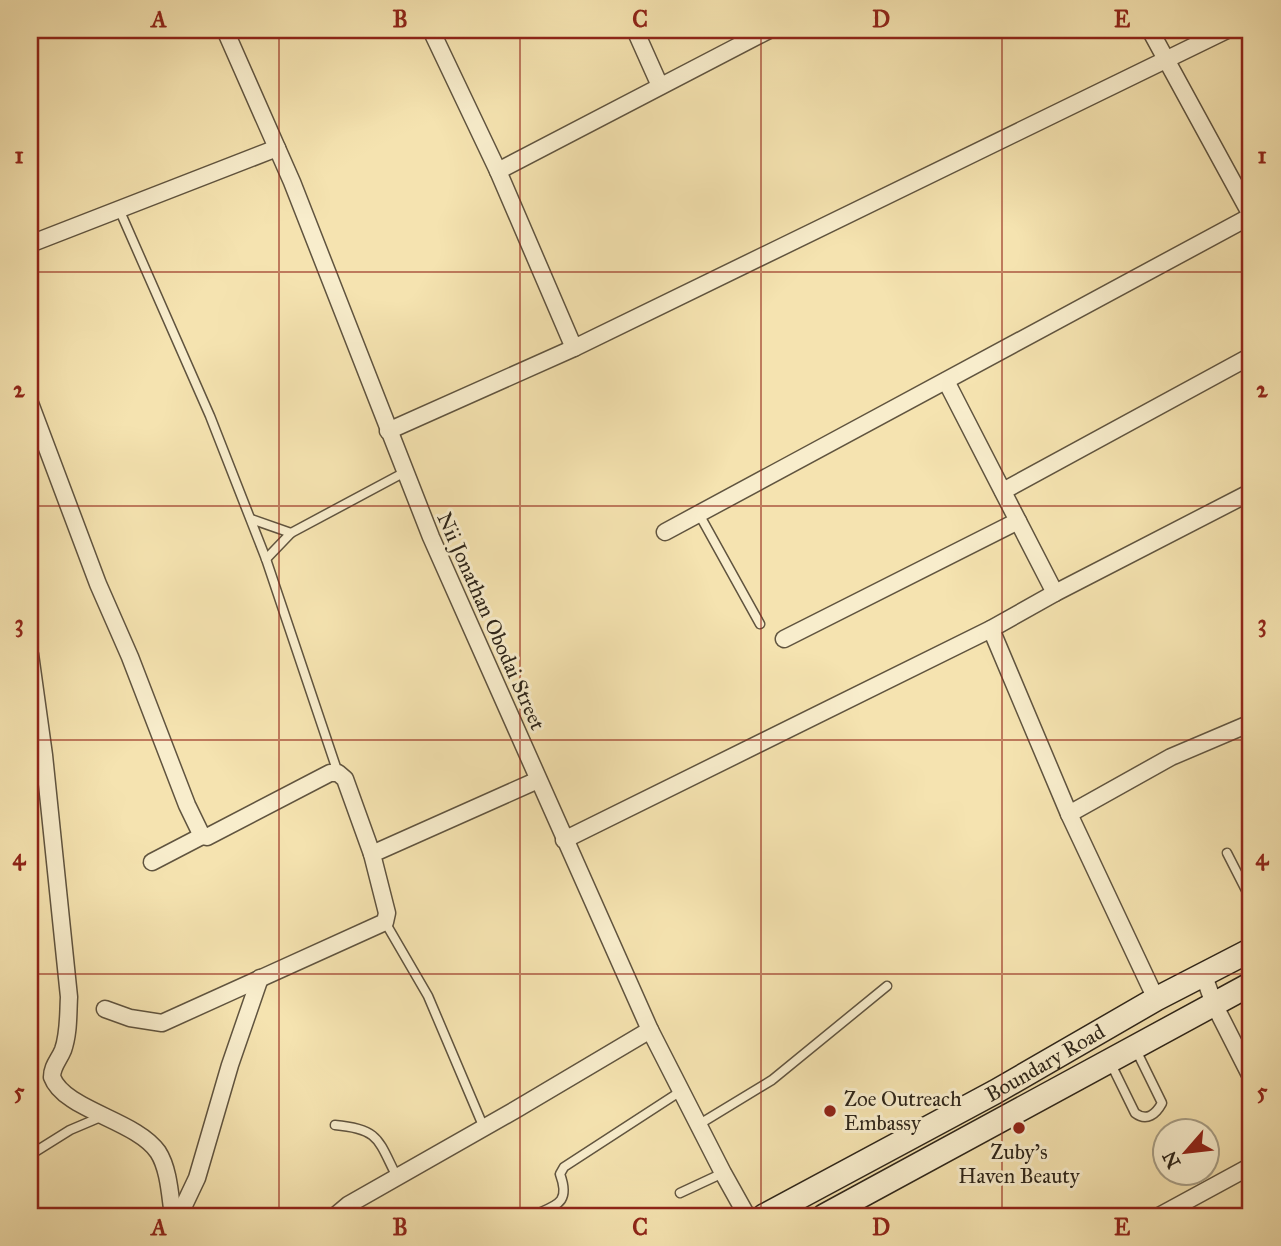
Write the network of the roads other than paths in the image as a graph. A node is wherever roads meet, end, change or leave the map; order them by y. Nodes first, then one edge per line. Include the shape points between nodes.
1 (225, 30) edge
2 (431, 30) edge
3 (635, 30) edge
4 (769, 30) edge
5 (1150, 30) edge
6 (1227, 30) edge
7 (1166, 61) junction
8 (660, 86) junction
9 (277, 148) junction
10 (498, 171) junction
11 (118, 209) junction
12 (1251, 216) edge
13 (30, 244) edge
14 (574, 348) junction
15 (1251, 356) edge
16 (946, 381) junction
17 (30, 403) edge
18 (388, 431) junction
19 (405, 472) junction
20 (1003, 491) junction
21 (1251, 492) edge
22 (699, 514) junction
23 (251, 519) junction
24 (1018, 521) junction
25 (665, 532) dead end
26 (291, 533) junction
27 (266, 559) junction
28 (1055, 593) junction
29 (760, 624) dead end
30 (991, 629) junction
31 (784, 639) dead end
32 (30, 654) edge
33 (1251, 723) edge
34 (338, 773) junction
35 (538, 780) junction
36 (1069, 814) junction
37 (202, 836) junction
38 (564, 840) junction
39 (1227, 853) dead end
40 (372, 854) junction
41 (152, 862) dead end
42 (1251, 900) edge
43 (385, 922) junction
44 (1251, 950) edge
45 (1204, 976) junction
46 (260, 978) junction
47 (1251, 984) edge
48 (887, 986) dead end
49 (1156, 999) junction
50 (1214, 1004) junction
51 (105, 1009) dead end
52 (650, 1030) junction
53 (1134, 1047) junction
54 (1110, 1061) junction
55 (1251, 1077) edge
56 (681, 1091) junction
57 (103, 1116) junction
58 (335, 1125) dead end
59 (698, 1125) junction
60 (484, 1128) junction
61 (30, 1155) edge
62 (1251, 1166) edge
63 (723, 1173) junction
64 (397, 1177) junction
65 (680, 1194) dead end
66 (173, 1216) edge
67 (179, 1216) edge
68 (335, 1216) edge
69 (532, 1216) edge
70 (747, 1216) edge
71 (764, 1216) edge
72 (824, 1216) edge
73 (1159, 1216) edge

1 - 9 street, Nii Jonathan Obodai Street
2 - 10 street
3 - 8 street
4 - 8 street
5 - 7 street
6 - 7 street
7 - 12 street
7 - 14 street
8 - 10 street
9 - 11 street
9 - 18 street, Nii Jonathan Obodai Street
10 - 14 street
11 - 13 street
11 - 23 lane
12 - 16 street
14 - 18 street
15 - 20 street
16 - 20 street
16 - 22 street
17 - 37 street via 98,584
18 - 19 street, Nii Jonathan Obodai Street
19 - 26 lane
19 - 35 street, Nii Jonathan Obodai Street
20 - 24 street
21 - 28 street
22 - 25 street
22 - 29 lane
23 - 26 lane
23 - 27 lane
24 - 28 street
24 - 31 street
26 - 27 lane
27 - 34 lane
28 - 30 street
30 - 36 street
30 - 38 street
32 - 57 street via 69,997 63,1052 52,1077 60,1091
33 - 36 street via 1171,757
34 - 37 street
34 - 40 street via 345,779
35 - 38 street, Nii Jonathan Obodai Street
35 - 40 street
36 - 49 street
37 - 41 street
38 - 52 street, Nii Jonathan Obodai Street
39 - 42 lane
40 - 43 street via 387,913
43 - 46 street
43 - 60 lane via 428,996
44 - 45 main road, Boundary Road
45 - 49 main road, Boundary Road
45 - 50 street
46 - 51 street via 162,1023
46 - 67 street via 197,1178
47 - 50 main road, Boundary Road
48 - 59 lane via 772,1080
49 - 71 main road, Boundary Road
50 - 53 main road, Boundary Road
50 - 55 street
52 - 56 street, Nii Jonathan Obodai Street
52 - 60 street
53 - 54 main road, Boundary Road
53 - 54 lane via 1162,1103 1157,1112 1148,1117 1135,1113
54 - 72 main road, Boundary Road
56 - 59 street, Nii Jonathan Obodai Street
56 - 69 lane via 564,1167 560,1203
57 - 61 lane
57 - 66 street via 127,1125 158,1152
58 - 64 lane via 359,1127 377,1139
59 - 63 street, Nii Jonathan Obodai Street
60 - 64 street
62 - 73 street
63 - 65 lane
63 - 70 street, Nii Jonathan Obodai Street
64 - 68 street

